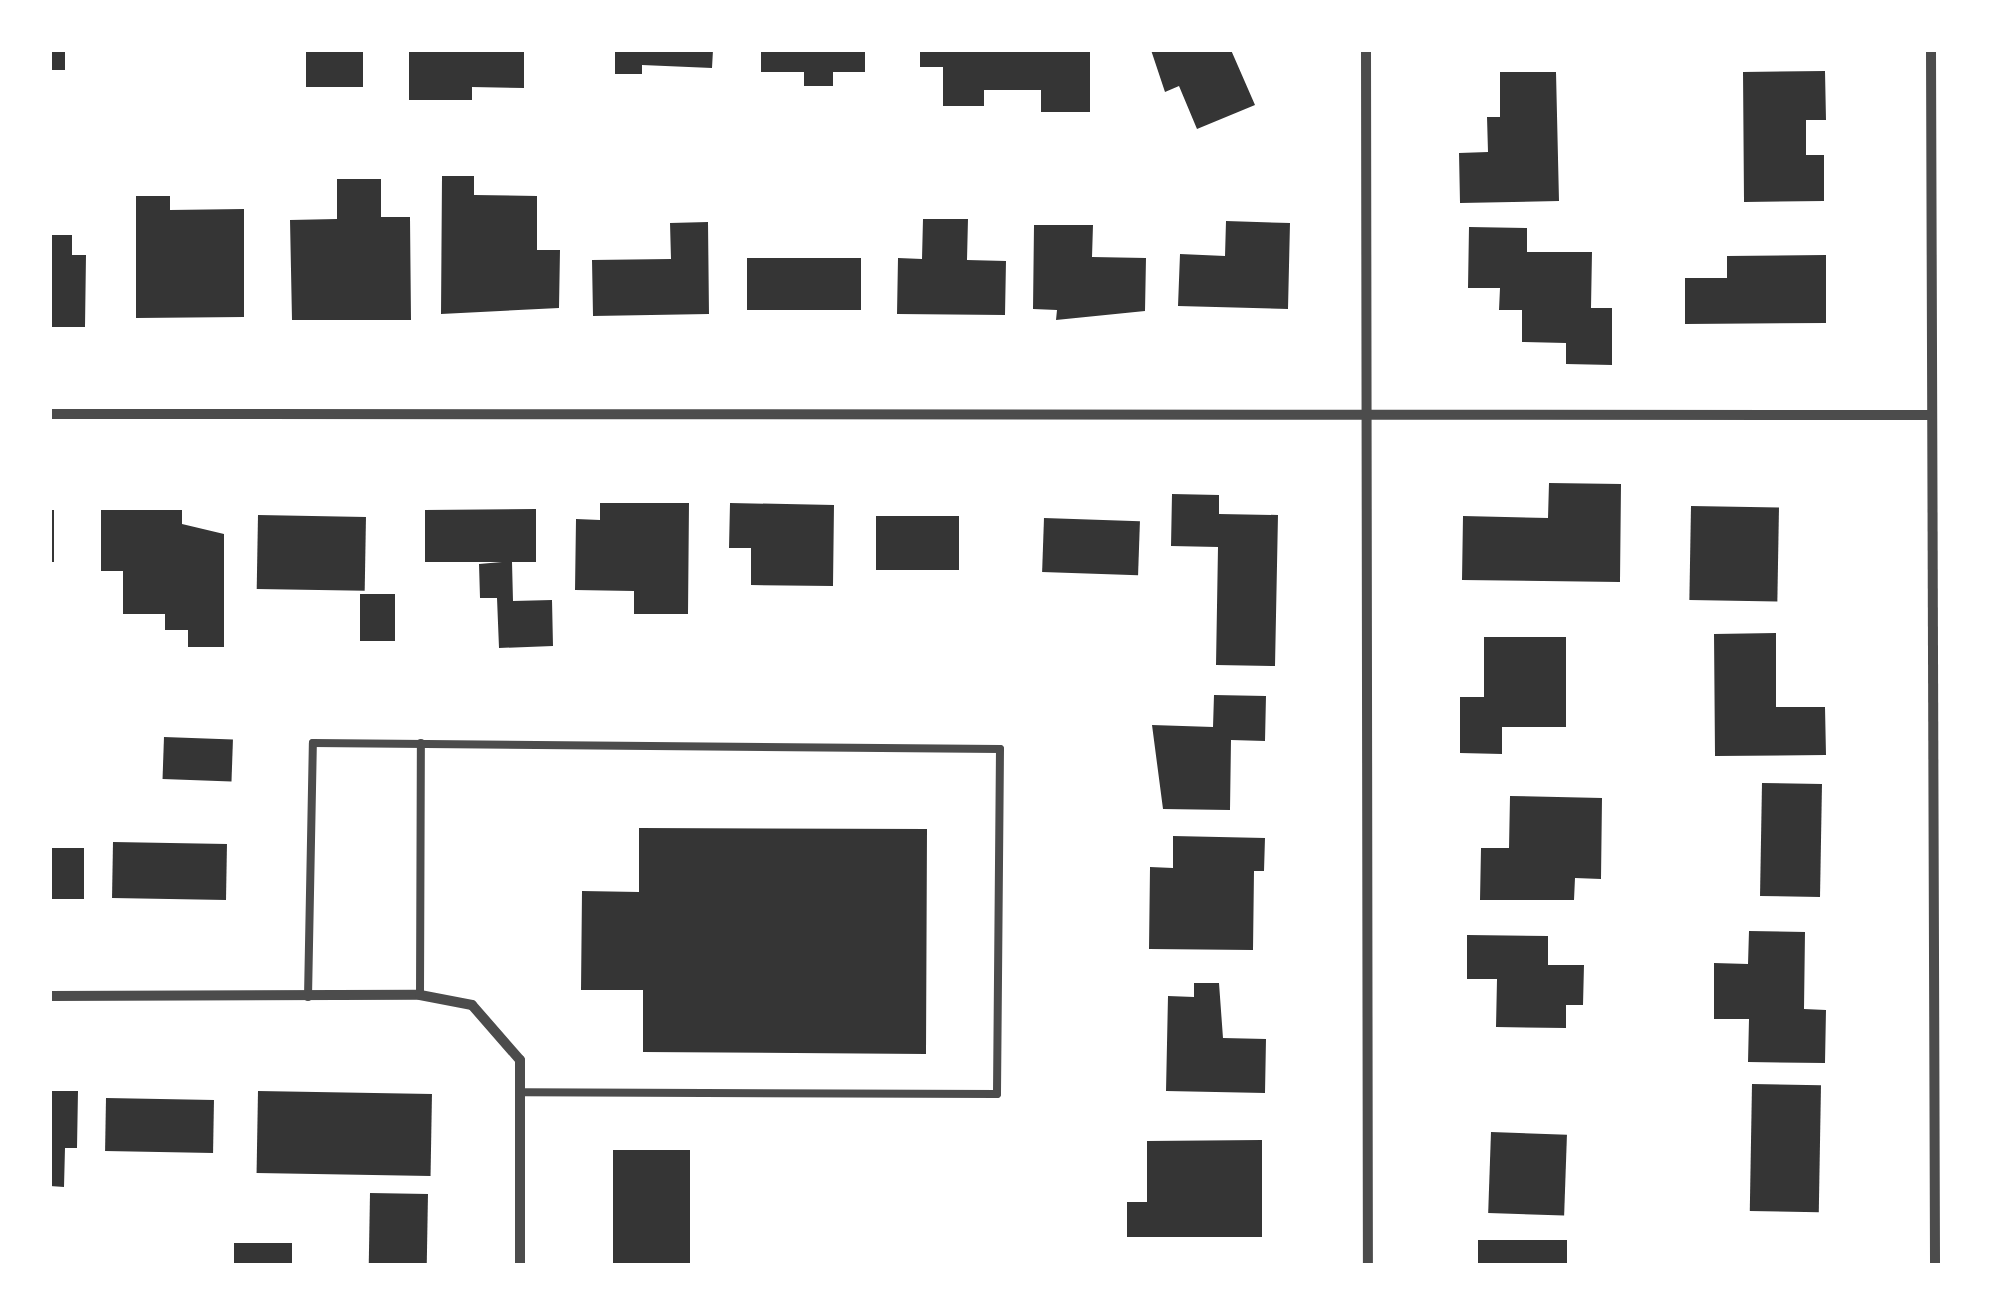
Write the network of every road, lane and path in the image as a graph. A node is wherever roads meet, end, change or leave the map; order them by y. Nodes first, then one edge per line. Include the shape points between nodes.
1 (1366, 50) edge
2 (1931, 50) edge
3 (50, 414) edge
4 (1371, 414) junction
5 (1931, 415) junction
6 (421, 744) junction
7 (1941, 977) edge
8 (50, 996) edge
9 (420, 996) junction
10 (308, 997) junction
11 (524, 1092) junction
12 (520, 1265) edge
13 (1368, 1265) edge
14 (1934, 1265) edge

1 - 4 street
2 - 5 street
3 - 4 street
4 - 5 street
4 - 13 street
5 - 7 street
6 - 9 lane
6 - 10 lane via 313,743
6 - 11 lane via 1000,749 997,1094
7 - 14 street
8 - 10 street
9 - 10 street
9 - 11 street via 455,999 487,1016 520,1060
11 - 12 street

